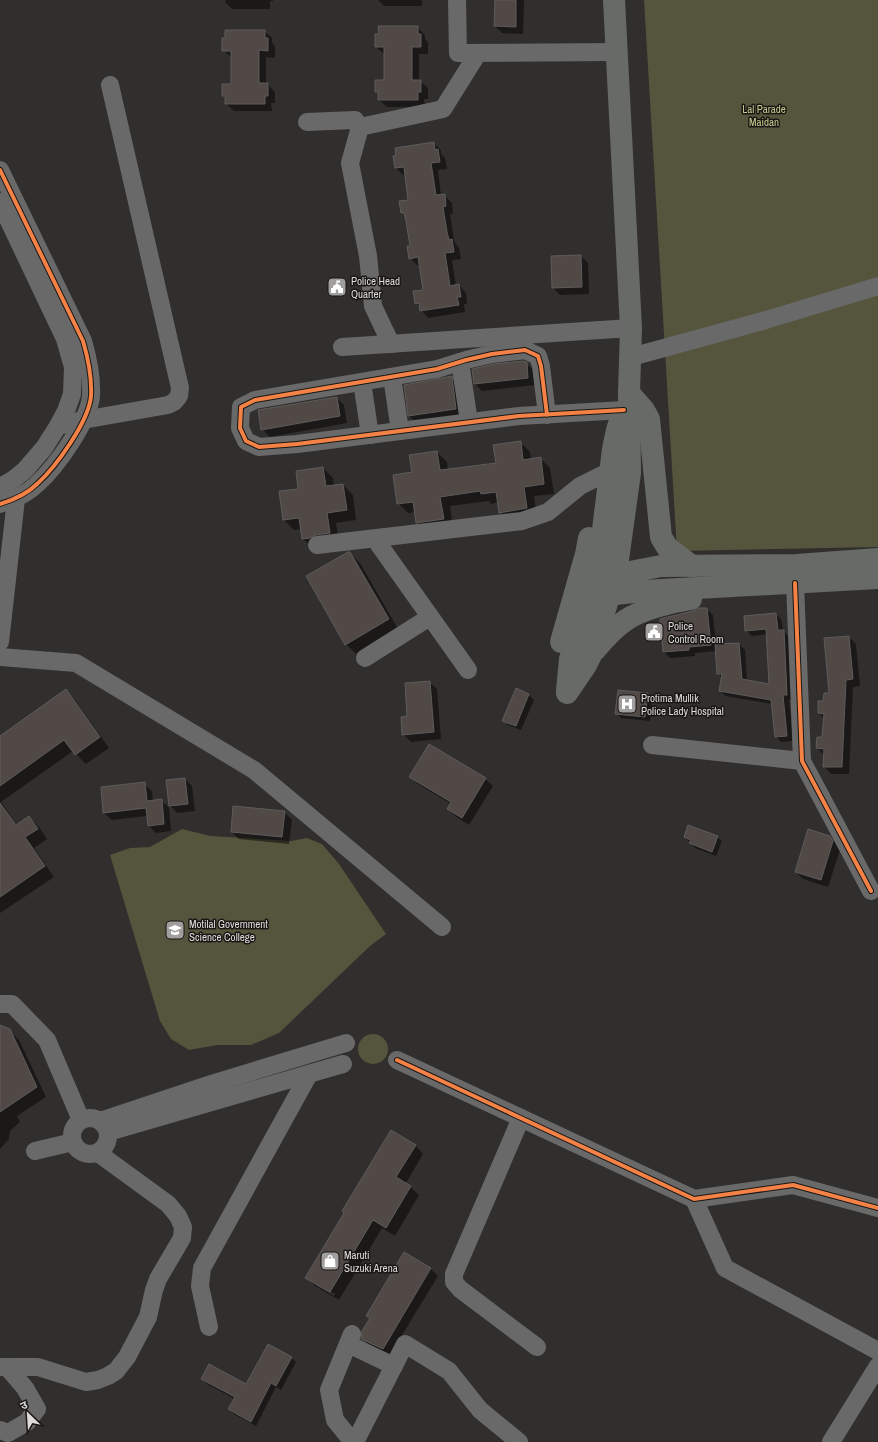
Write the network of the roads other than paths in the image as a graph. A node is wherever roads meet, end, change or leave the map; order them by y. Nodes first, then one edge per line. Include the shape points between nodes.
1 (457, 0) edge
2 (614, 0) edge
3 (617, 52) junction
4 (478, 53) junction
5 (110, 85) dead end
6 (307, 122) dead end
7 (360, 127) junction
8 (0, 170) edge
9 (0, 202) edge
10 (878, 286) edge
11 (631, 328) junction
12 (391, 344) junction
13 (342, 347) dead end
14 (631, 357) junction
15 (460, 362) junction
16 (392, 377) junction
17 (362, 382) junction
18 (626, 402) junction
19 (547, 415) junction
20 (83, 420) junction
21 (469, 422) junction
22 (58, 426) junction
23 (400, 431) junction
24 (370, 435) junction
25 (614, 441) junction
26 (602, 475) junction
27 (0, 487) edge
28 (8, 501) edge
29 (375, 539) junction
30 (317, 545) dead end
31 (878, 558) edge
32 (692, 566) junction
33 (878, 578) edge
34 (795, 583) junction
35 (603, 586) junction
36 (750, 586) junction
37 (430, 617) junction
38 (0, 642) edge
39 (590, 656) junction
40 (0, 657) edge
41 (365, 658) dead end
42 (468, 670) dead end
43 (566, 693) junction
44 (652, 746) dead end
45 (802, 761) junction
46 (871, 891) dead end
47 (442, 927) dead end
48 (0, 1004) edge
49 (346, 1043) dead end
50 (397, 1060) dead end
51 (343, 1064) dead end
52 (309, 1074) junction
53 (521, 1118) junction
54 (81, 1120) junction
55 (104, 1127) junction
56 (72, 1142) junction
57 (35, 1151) dead end
58 (98, 1152) junction
59 (694, 1200) junction
60 (878, 1208) edge
61 (209, 1327) dead end
62 (537, 1347) dead end
63 (878, 1350) edge
64 (394, 1366) junction
65 (878, 1366) edge
66 (3, 1367) edge
67 (0, 1430) edge
68 (354, 1442) edge
69 (519, 1442) edge
70 (831, 1442) edge

1 - 4 street via 458,53
2 - 3 main road
3 - 4 street
3 - 11 main road
4 - 7 street via 443,108
5 - 20 street via 180,388 179,396 168,405
6 - 7 street via 356,120
7 - 12 street via 350,163 368,256 373,306
8 - 20 street via 83,341 88,357 91,397
9 - 22 street via 64,339 73,367 72,394
10 - 14 street
11 - 12 street
11 - 14 main road
12 - 13 street
14 - 18 main road
15 - 16 street
15 - 19 street via 492,354 525,350 538,356
15 - 21 street
16 - 17 street
16 - 23 street
17 - 24 street
17 - 24 street via 255,400 241,407 240,428 246,441 259,447
18 - 19 street
18 - 25 main road
18 - 32 main road via 644,410 649,419 661,537 667,547
18 - 35 main road via 630,473
19 - 21 street
20 - 22 street
20 - 28 street via 59,460 37,485
21 - 23 street
22 - 27 street via 25,470
23 - 24 street
25 - 26 main road
25 - 35 main road
26 - 29 street via 580,486 548,512 522,521
26 - 43 main road via 597,488 586,554 558,652 558,676
28 - 38 street
29 - 30 street
29 - 37 street
31 - 32 main road via 797,565
32 - 35 main road via 661,566
33 - 34 main road
34 - 36 main road
34 - 45 street
35 - 36 main road via 643,591
35 - 39 main road
35 - 43 main road via 570,659
36 - 39 main road via 731,594 685,600 627,619 608,635
37 - 41 street
37 - 42 street
39 - 43 main road
40 - 47 street via 76,663 254,770
44 - 45 street
45 - 46 street
48 - 54 street via 12,1004 47,1040
49 - 55 street via 211,1084
50 - 53 street
51 - 52 street
52 - 55 street
52 - 61 street via 202,1268 200,1286
53 - 59 street
53 - 62 street via 454,1274 454,1282
54 - 55 street via 92,1118
54 - 56 street via 73,1130
55 - 58 street via 107,1144
56 - 57 street
56 - 58 street via 80,1152
58 - 66 street via 168,1204 183,1226 182,1238 158,1279 148,1317 127,1357 116,1371 98,1380 86,1382 38,1367
59 - 60 street via 793,1185
59 - 63 street via 725,1268
64 - 68 street
64 - 68 street via 350,1339 329,1390 335,1420
64 - 69 street via 405,1344 448,1371 480,1410
65 - 70 street
66 - 67 street via 25,1388 37,1409 27,1422 8,1433

